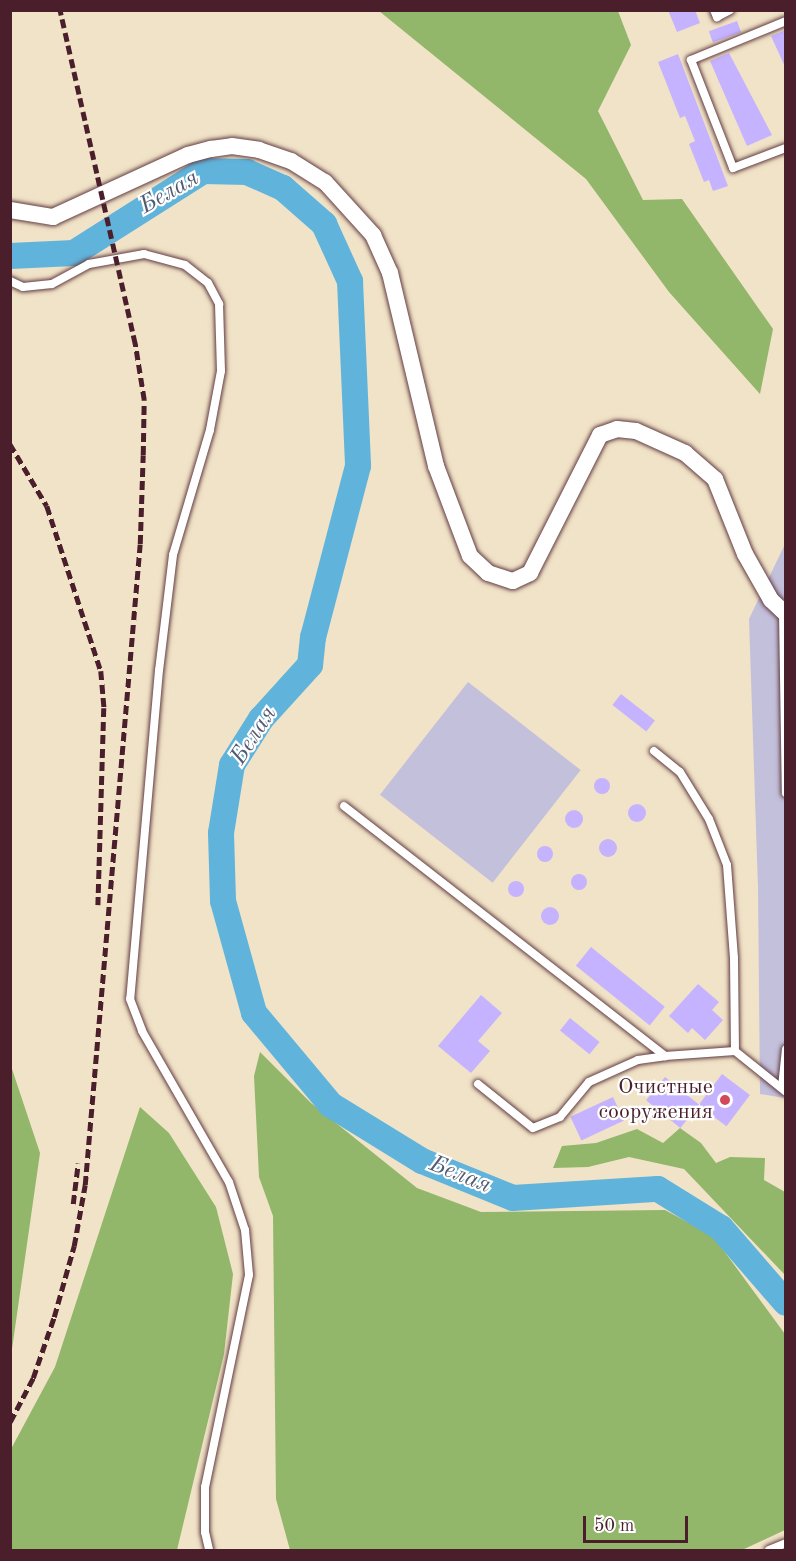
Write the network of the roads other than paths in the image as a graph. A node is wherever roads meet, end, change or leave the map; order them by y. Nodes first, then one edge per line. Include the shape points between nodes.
1 (714, 10) edge
2 (730, 10) edge
3 (786, 21) edge
4 (786, 148) edge
5 (10, 210) edge
6 (10, 281) edge
7 (785, 611) edge
8 (654, 751) dead end
9 (786, 793) edge
10 (344, 806) dead end
11 (786, 1049) edge
12 (735, 1051) junction
13 (665, 1056) junction
14 (478, 1084) dead end
15 (784, 1089) edge
16 (786, 1543) edge
17 (208, 1551) edge
18 (769, 1551) edge

1 - 2 lane via 717,17
3 - 4 lane via 691,60 733,168
5 - 7 street via 53,217 179,159 211,149 232,146 259,150 291,161 325,182 373,235 390,273 436,466 470,556 488,573 513,581 530,573 600,435 617,429 636,431 685,453 715,479 745,554
6 - 17 lane via 23,287 51,284 89,264 144,254 185,265 208,283 219,304 221,371 210,430 173,555 170,578 130,999 142,1031 230,1182 245,1230 249,1275 206,1487
7 - 9 lane
8 - 12 lane via 680,772 709,819 727,865
10 - 13 lane
11 - 15 lane
12 - 13 lane
12 - 15 lane
13 - 14 lane via 638,1060 589,1082 560,1118 534,1128
16 - 18 lane

